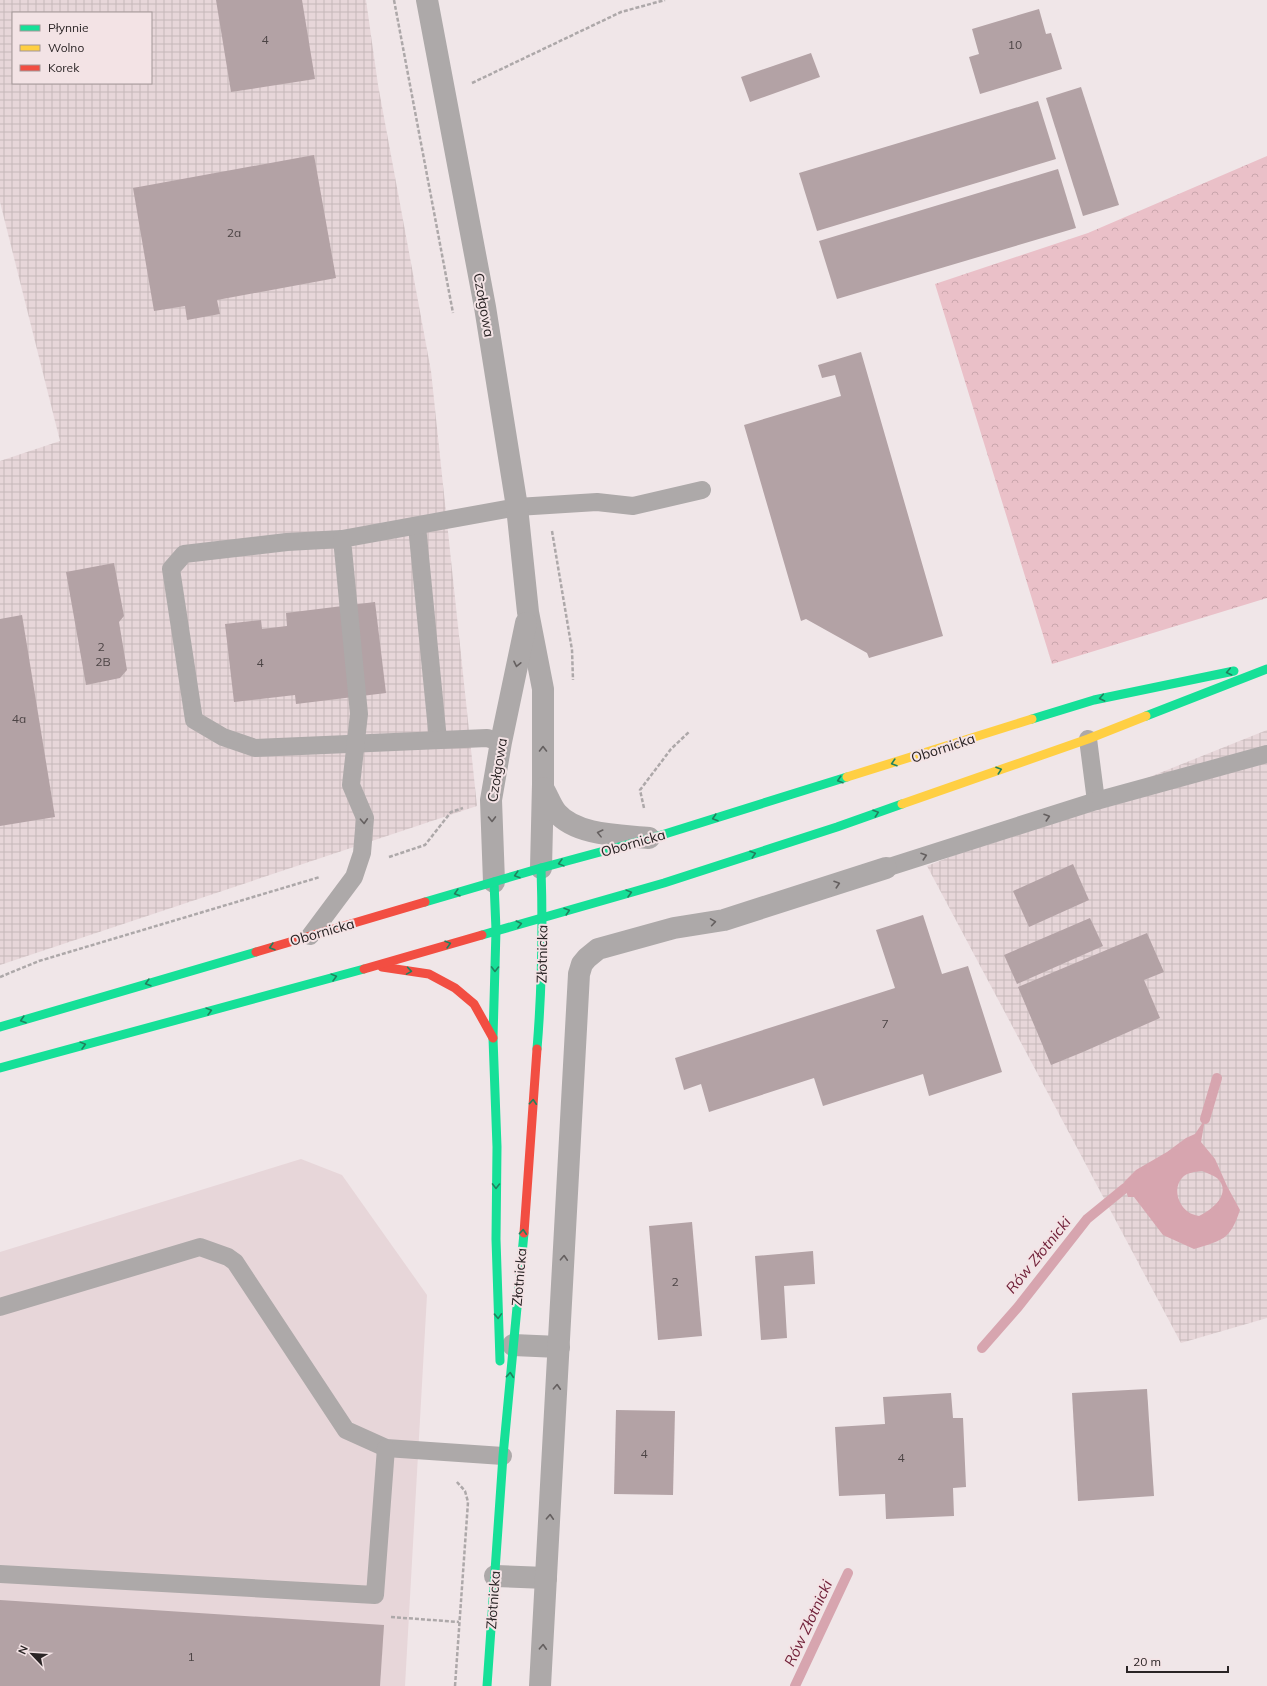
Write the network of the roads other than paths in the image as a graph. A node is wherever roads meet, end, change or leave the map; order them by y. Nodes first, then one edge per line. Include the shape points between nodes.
1 (427, 0) edge
2 (702, 490) dead end
3 (517, 507) junction
4 (417, 526) junction
5 (342, 539) junction
6 (528, 612) junction
7 (1267, 664) edge
8 (1267, 669) edge
9 (1088, 739) junction
10 (438, 740) junction
11 (501, 742) junction
12 (356, 745) junction
13 (1267, 754) edge
14 (543, 788) junction
15 (1096, 801) junction
16 (652, 838) junction
17 (541, 868) junction
18 (886, 868) joint
19 (494, 882) junction
20 (543, 919) junction
21 (496, 930) junction
22 (310, 936) junction
23 (370, 967) junction
24 (0, 1026) edge
25 (493, 1038) junction
26 (0, 1068) edge
27 (0, 1306) edge
28 (513, 1345) junction
29 (560, 1347) junction
30 (386, 1448) junction
31 (503, 1456) junction
32 (0, 1574) edge
33 (495, 1576) junction
34 (546, 1578) junction
35 (488, 1686) edge
36 (540, 1686) edge

1 - 3 street, Czołgowa via 485,307
2 - 3 lane via 633,506 597,502
3 - 4 lane
3 - 6 street, Czołgowa
4 - 5 lane
4 - 10 lane
5 - 12 lane via 359,714
5 - 12 lane via 287,542 184,554 171,569 194,720 223,737 255,748
6 -> 11 street, Czołgowa
14 -> 6 street, Czołgowa via 543,689
7 -> 16 main road, Obornicka via 1094,700
8 - 9 main road
9 - 15 lane
20 -> 9 main road via 591,903 664,884 837,827
10 - 11 lane via 487,738
10 - 12 lane
11 -> 19 street, Czołgowa via 491,800
12 -> 22 lane via 351,785 365,818 362,853 354,877
13 - 15 lane
16 -> 14 street via 603,834 569,822 557,813
14 - 17 street, Czołgowa
18 -> 15 lane
16 -> 17 main road, Obornicka
17 -> 19 main road, Obornicka
17 - 20 main road, Złotnicka
29 -> 18 street via 582,964 598,949 674,928 724,920
19 - 21 main road, Czołgowa
19 -> 22 main road, Obornicka
21 -> 20 main road
28 -> 20 main road, Złotnicka via 542,987
23 -> 21 main road
21 -> 25 main road, Czołgowa
22 -> 24 main road, Obornicka
23 -> 25 main road via 429,974 455,988 474,1004
26 -> 23 main road
25 -> 31 main road, Czołgowa
27 - 30 lane via 200,1247 228,1257 235,1262 346,1430
28 - 29 street
31 -> 28 main road, Złotnicka
34 -> 29 street
30 - 31 lane
30 - 32 lane via 375,1596
31 - 33 main road, Złotnicka
33 - 34 street
33 - 35 main road, Złotnicka
36 -> 34 street

